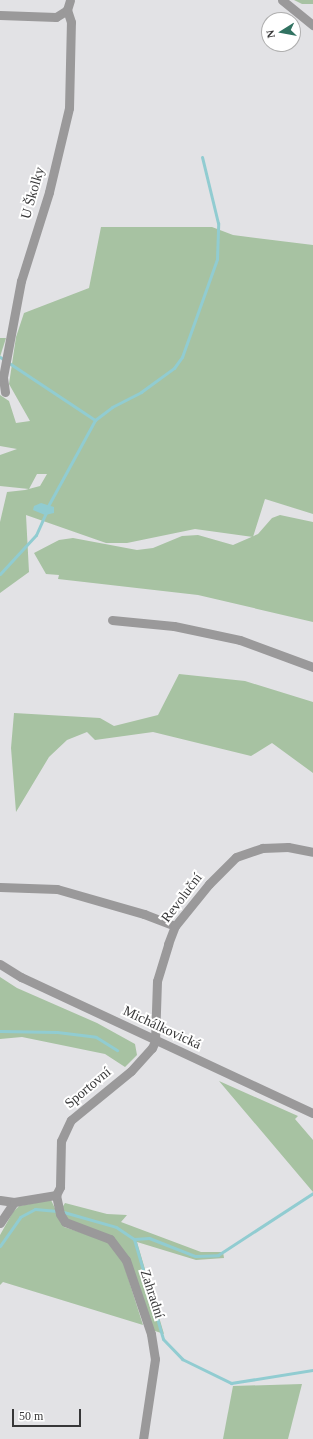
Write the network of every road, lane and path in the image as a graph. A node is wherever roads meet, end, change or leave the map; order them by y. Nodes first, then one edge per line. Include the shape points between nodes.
1 (70, 0) edge
2 (282, 0) edge
3 (67, 10) junction
4 (0, 15) edge
5 (313, 25) edge
6 (5, 392) dead end
7 (112, 620) dead end
8 (313, 667) edge
9 (313, 852) edge
10 (0, 887) edge
11 (175, 926) junction
12 (0, 964) edge
13 (155, 1040) junction
14 (313, 1113) edge
15 (58, 1199) junction
16 (0, 1200) edge
17 (14, 1202) junction
18 (0, 1223) edge
19 (143, 1439) edge

1 - 3 street, U Školky
2 - 5 street
3 - 4 street via 56,18
3 - 6 street, U Školky via 71,22 69,108 49,192 21,282 3,377
7 - 8 street via 174,626 240,640
9 - 11 street, Revoluční via 288,847 262,848 236,857 209,884
10 - 11 street via 57,889 144,914
11 - 13 street, Revoluční via 157,981
12 - 13 street, Michálkovická via 21,977
13 - 14 street, Michálkovická
13 - 15 street, Sportovní via 152,1048 132,1071 71,1120 61,1141
15 - 17 street
15 - 19 street, Zahradní via 60,1214 69,1225 110,1239 126,1260 151,1334 155,1359
16 - 17 street
17 - 18 street

